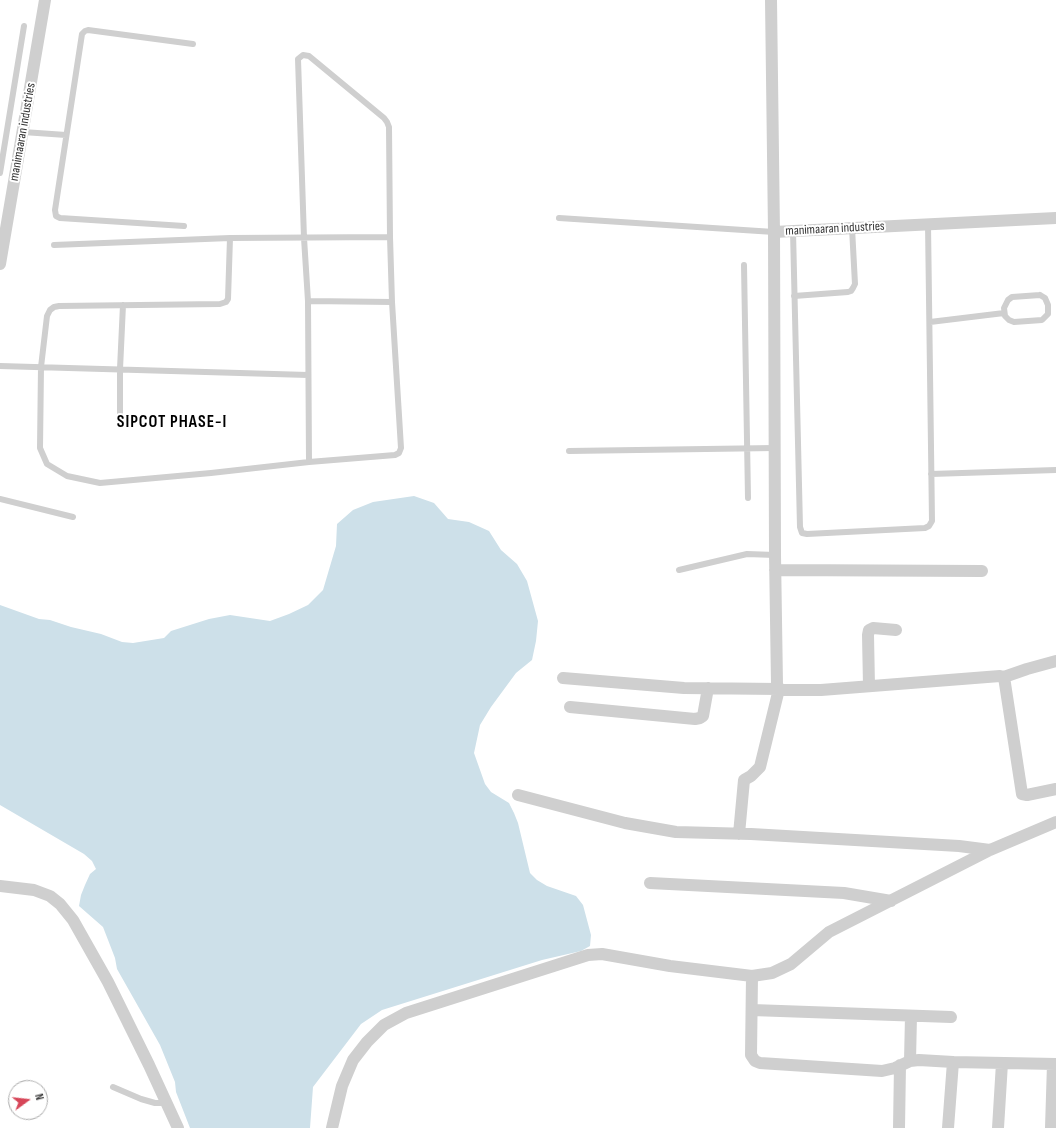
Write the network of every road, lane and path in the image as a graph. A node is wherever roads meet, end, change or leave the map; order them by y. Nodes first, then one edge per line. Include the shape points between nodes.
1 (46, 0) edge
2 (771, 0) edge
3 (24, 26) dead end
4 (193, 44) dead end
5 (23, 132) junction
6 (66, 136) junction
7 (0, 173) edge
8 (559, 218) dead end
9 (1056, 218) edge
10 (928, 224) junction
11 (184, 226) dead end
12 (3, 227) edge
13 (852, 228) junction
14 (793, 231) junction
15 (774, 232) junction
16 (390, 237) junction
17 (230, 238) junction
18 (304, 238) junction
19 (54, 244) dead end
20 (0, 264) edge
21 (744, 265) dead end
22 (794, 296) junction
23 (308, 301) junction
24 (392, 302) junction
25 (122, 305) junction
26 (1004, 313) junction
27 (930, 322) junction
28 (0, 366) edge
29 (41, 367) junction
30 (120, 369) junction
31 (308, 375) junction
32 (120, 422) dead end
33 (747, 448) junction
34 (774, 448) junction
35 (569, 451) dead end
36 (309, 462) junction
37 (1056, 470) edge
38 (931, 474) junction
39 (748, 498) dead end
40 (0, 500) edge
41 (73, 517) dead end
42 (775, 555) junction
43 (679, 570) dead end
44 (775, 570) junction
45 (982, 572) dead end
46 (896, 630) dead end
47 (1056, 661) edge
48 (1004, 677) junction
49 (563, 678) dead end
50 (870, 686) junction
51 (708, 688) junction
52 (779, 689) junction
53 (570, 707) dead end
54 (1056, 789) edge
55 (518, 795) dead end
56 (1056, 822) edge
57 (739, 834) junction
58 (990, 850) junction
59 (650, 883) dead end
60 (0, 886) edge
61 (891, 901) junction
62 (752, 976) junction
63 (752, 1010) junction
64 (911, 1016) junction
65 (951, 1017) dead end
66 (953, 1062) junction
67 (905, 1063) junction
68 (1002, 1063) junction
69 (1054, 1064) edge
70 (113, 1087) dead end
71 (166, 1102) junction
72 (178, 1128) edge
73 (332, 1128) edge
74 (899, 1128) edge
75 (948, 1128) edge
76 (998, 1128) edge
77 (1051, 1128) edge

1 - 5 street, manimaaran industries
2 - 15 street, manimaaran industries
3 - 7 lane
4 - 6 lane via 85,31 81,39
5 - 6 lane
5 - 12 street, manimaaran industries
6 - 11 lane via 56,216 67,219
8 - 15 lane
9 - 10 street, manimaaran industries
10 - 13 street, manimaaran industries
10 - 27 lane
12 - 20 street, manimaaran industries
13 - 14 street, manimaaran industries
13 - 22 lane via 854,284 851,291
14 - 15 street, manimaaran industries
14 - 22 lane
15 - 34 street
16 - 18 lane
16 - 18 lane via 387,122 309,56 303,55 298,59
16 - 24 lane
17 - 18 lane
17 - 19 lane
17 - 25 lane via 226,302
18 - 23 lane
21 - 33 lane
22 - 38 lane via 802,533 929,526 932,521
23 - 24 lane
23 - 31 lane
24 - 36 lane via 401,448 399,453
25 - 29 lane via 59,306 50,310 47,316
25 - 30 lane
26 - 26 lane via 1004,308 1012,297 1040,295 1045,298 1048,305 1048,314 1042,320 1014,322
26 - 27 lane
27 - 38 lane
28 - 29 lane
29 - 30 lane
29 - 36 lane via 40,448 47,464 67,476 100,483
30 - 31 lane
30 - 32 lane
31 - 36 lane
33 - 34 lane
33 - 35 lane
33 - 39 lane
34 - 42 street
37 - 38 lane
40 - 41 lane
42 - 43 lane via 747,554
42 - 44 street
44 - 45 street
44 - 52 street
46 - 50 street via 869,630
47 - 48 street
48 - 50 street
48 - 54 street via 1022,794
49 - 51 street
50 - 52 street via 821,690
51 - 52 street
51 - 53 street via 703,716 695,719
52 - 57 street via 760,767 744,780
55 - 57 street via 625,823 676,832
56 - 58 street
57 - 58 street via 959,846
58 - 61 street
59 - 61 street via 844,893
60 - 71 street via 34,890 50,896 73,920 108,982
61 - 62 street via 829,932 791,964 772,973
62 - 63 street
62 - 73 street via 670,966 602,954 588,955 406,1013 384,1025 353,1060 342,1086
63 - 64 street
63 - 67 street via 751,1055 760,1063 882,1071
64 - 65 street
64 - 67 street
66 - 67 street via 919,1060
66 - 68 street
66 - 75 street
67 - 74 street
68 - 69 street
68 - 76 street
69 - 77 street
70 - 71 lane via 141,1099 156,1103
71 - 72 street

